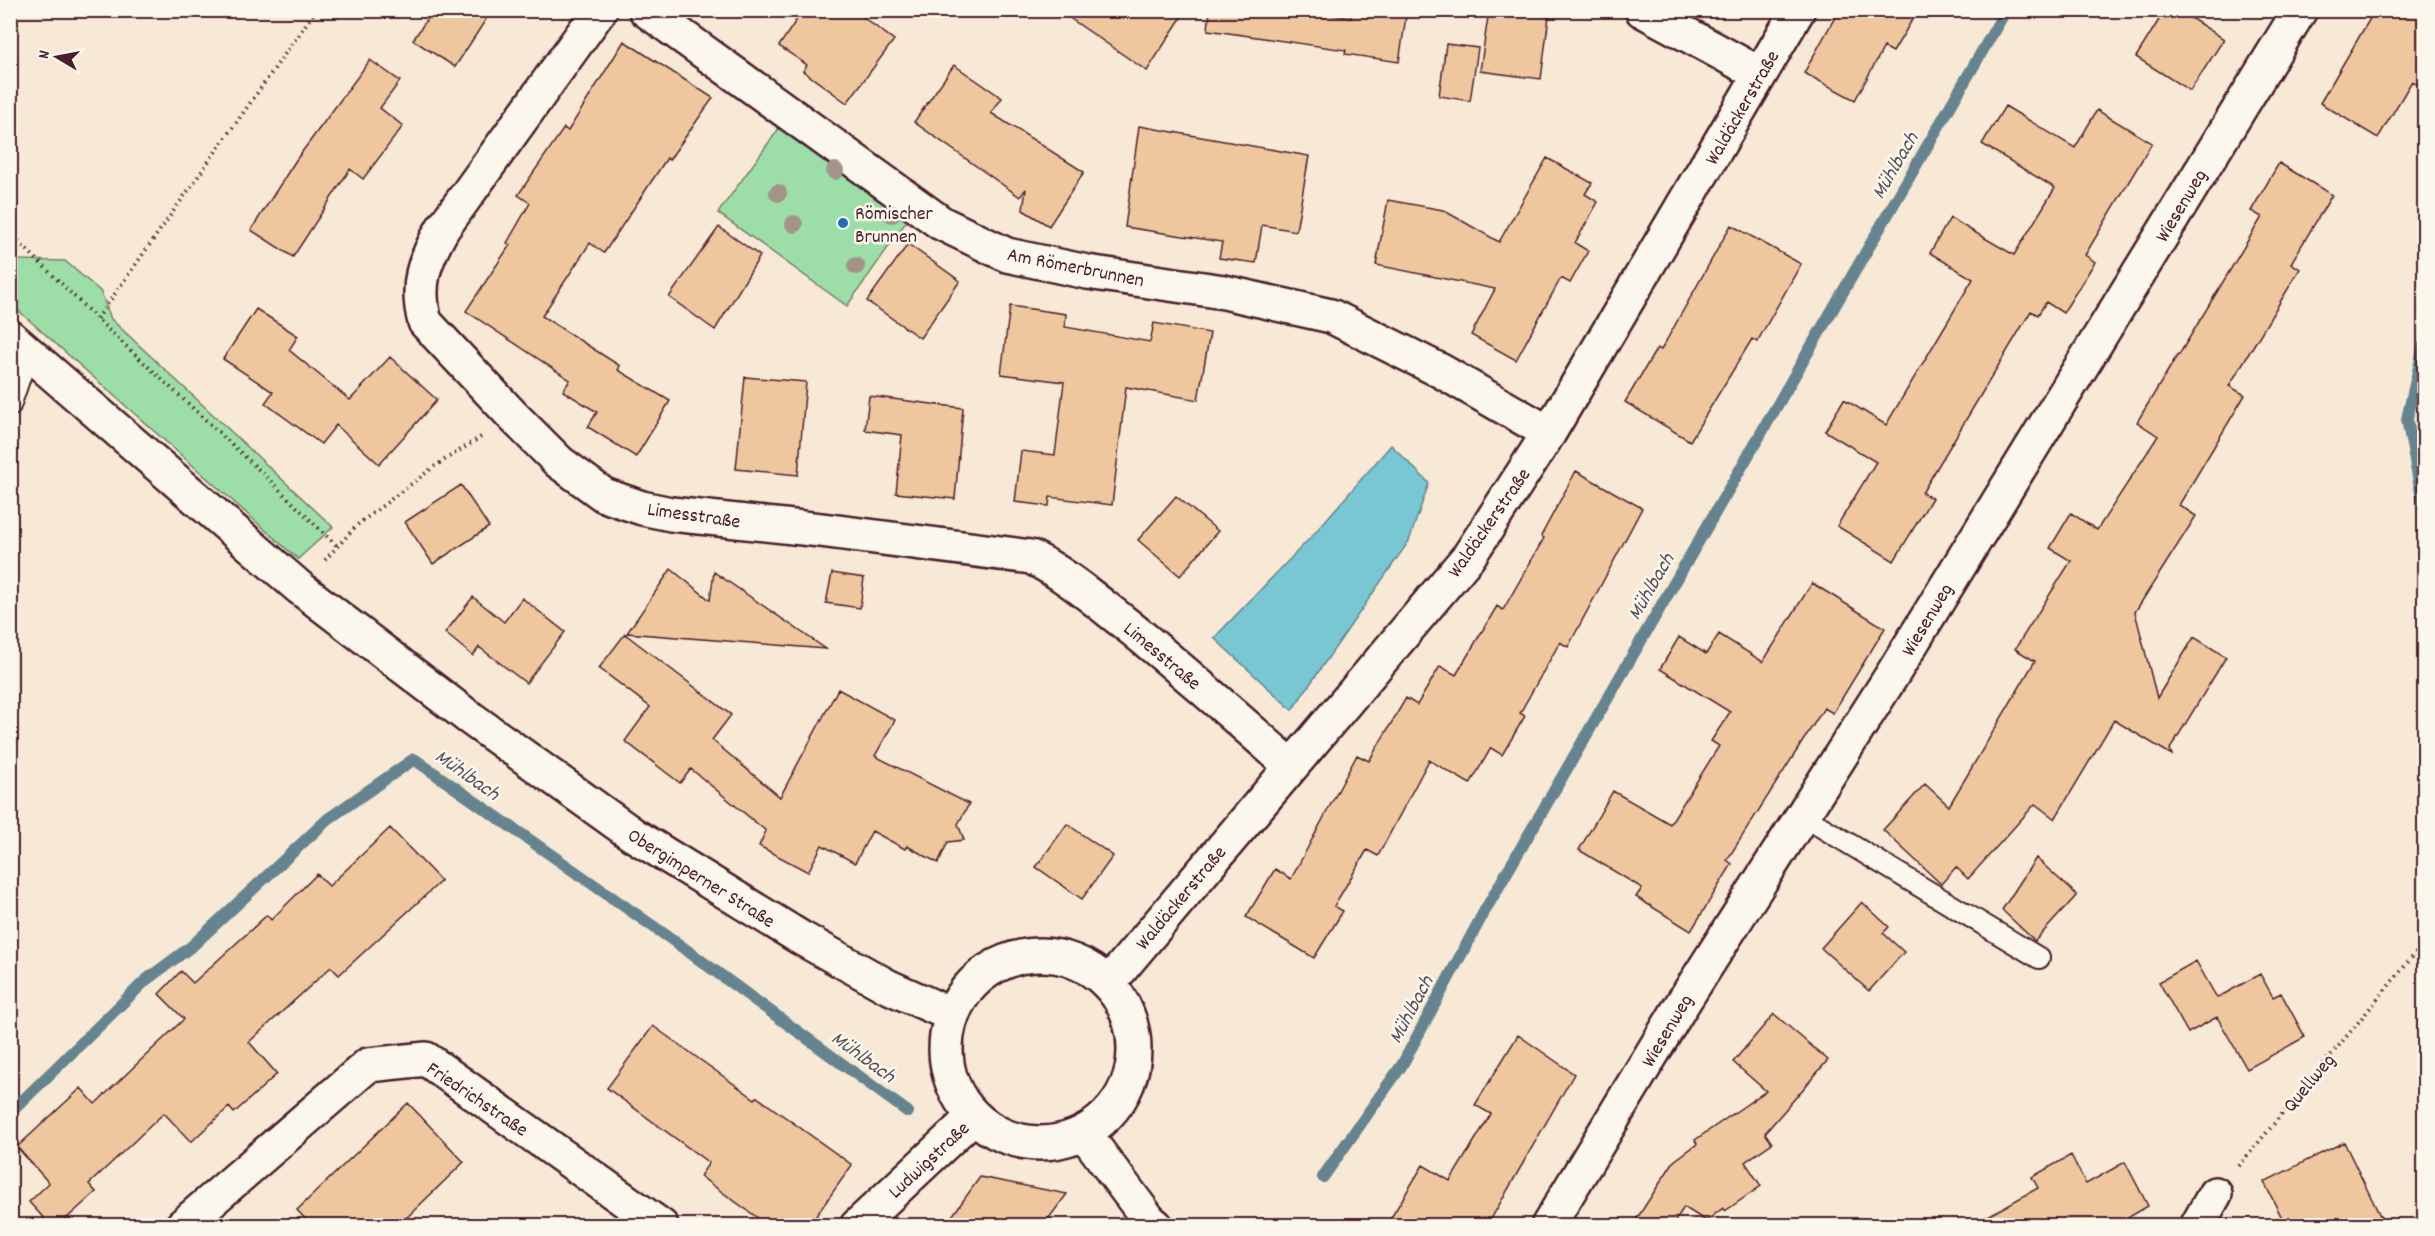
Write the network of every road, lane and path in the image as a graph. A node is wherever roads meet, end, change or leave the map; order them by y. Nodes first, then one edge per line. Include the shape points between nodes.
1 (316, 10) edge
2 (600, 10) edge
3 (646, 10) edge
4 (1642, 10) edge
5 (1798, 10) edge
6 (2300, 10) edge
7 (1760, 75) junction
8 (10, 233) edge
9 (98, 319) junction
10 (19, 345) edge
11 (10, 406) edge
12 (513, 416) junction
13 (1549, 433) junction
14 (1291, 766) junction
15 (1803, 816) junction
16 (2424, 943) edge
17 (2039, 958) dead end
18 (1108, 984) junction
19 (952, 1015) junction
20 (973, 1117) junction
21 (1084, 1133) junction
22 (2215, 1194) joint
23 (182, 1226) edge
24 (661, 1226) edge
25 (857, 1226) edge
26 (1156, 1226) edge
27 (1548, 1226) edge
28 (2197, 1226) edge

1 - 9 path
2 - 12 street, Limesstraße via 443,228 425,259 420,303 425,322
3 - 13 street, Am Römerbrunnen via 941,223 1007,255 1087,272 1224,292 1331,316 1441,371
4 - 7 street
5 - 7 street, Waldäckerstraße
6 - 15 street, Wiesenweg
7 - 13 street, Waldäckerstraße
8 - 9 path
9 - 12 path via 337,546 357,525 435,466
10 - 11 lane
10 - 19 street, Obergimperner Straße via 300,588 466,715 632,834 801,938 887,986
12 - 14 street, Limesstraße via 559,462 604,495 642,508 1031,557 1071,580 1158,649
13 - 14 street, Waldäckerstraße via 1469,556
14 - 18 street, Waldäckerstraße
15 - 17 lane
15 - 27 street, Wiesenweg via 1682,1004
16 - 22 path, Quellweg
18 - 19 street via 1090,968 1053,954 1014,957 979,976
18 - 21 street via 1119,996 1134,1033 1132,1072 1114,1108
19 - 20 street via 945,1045 951,1084
20 - 21 street via 1007,1138 1046,1144
20 - 25 street, Ludwigstraße
21 - 26 street
22 - 28 street
23 - 24 street, Friedrichstraße via 368,1065 426,1059

